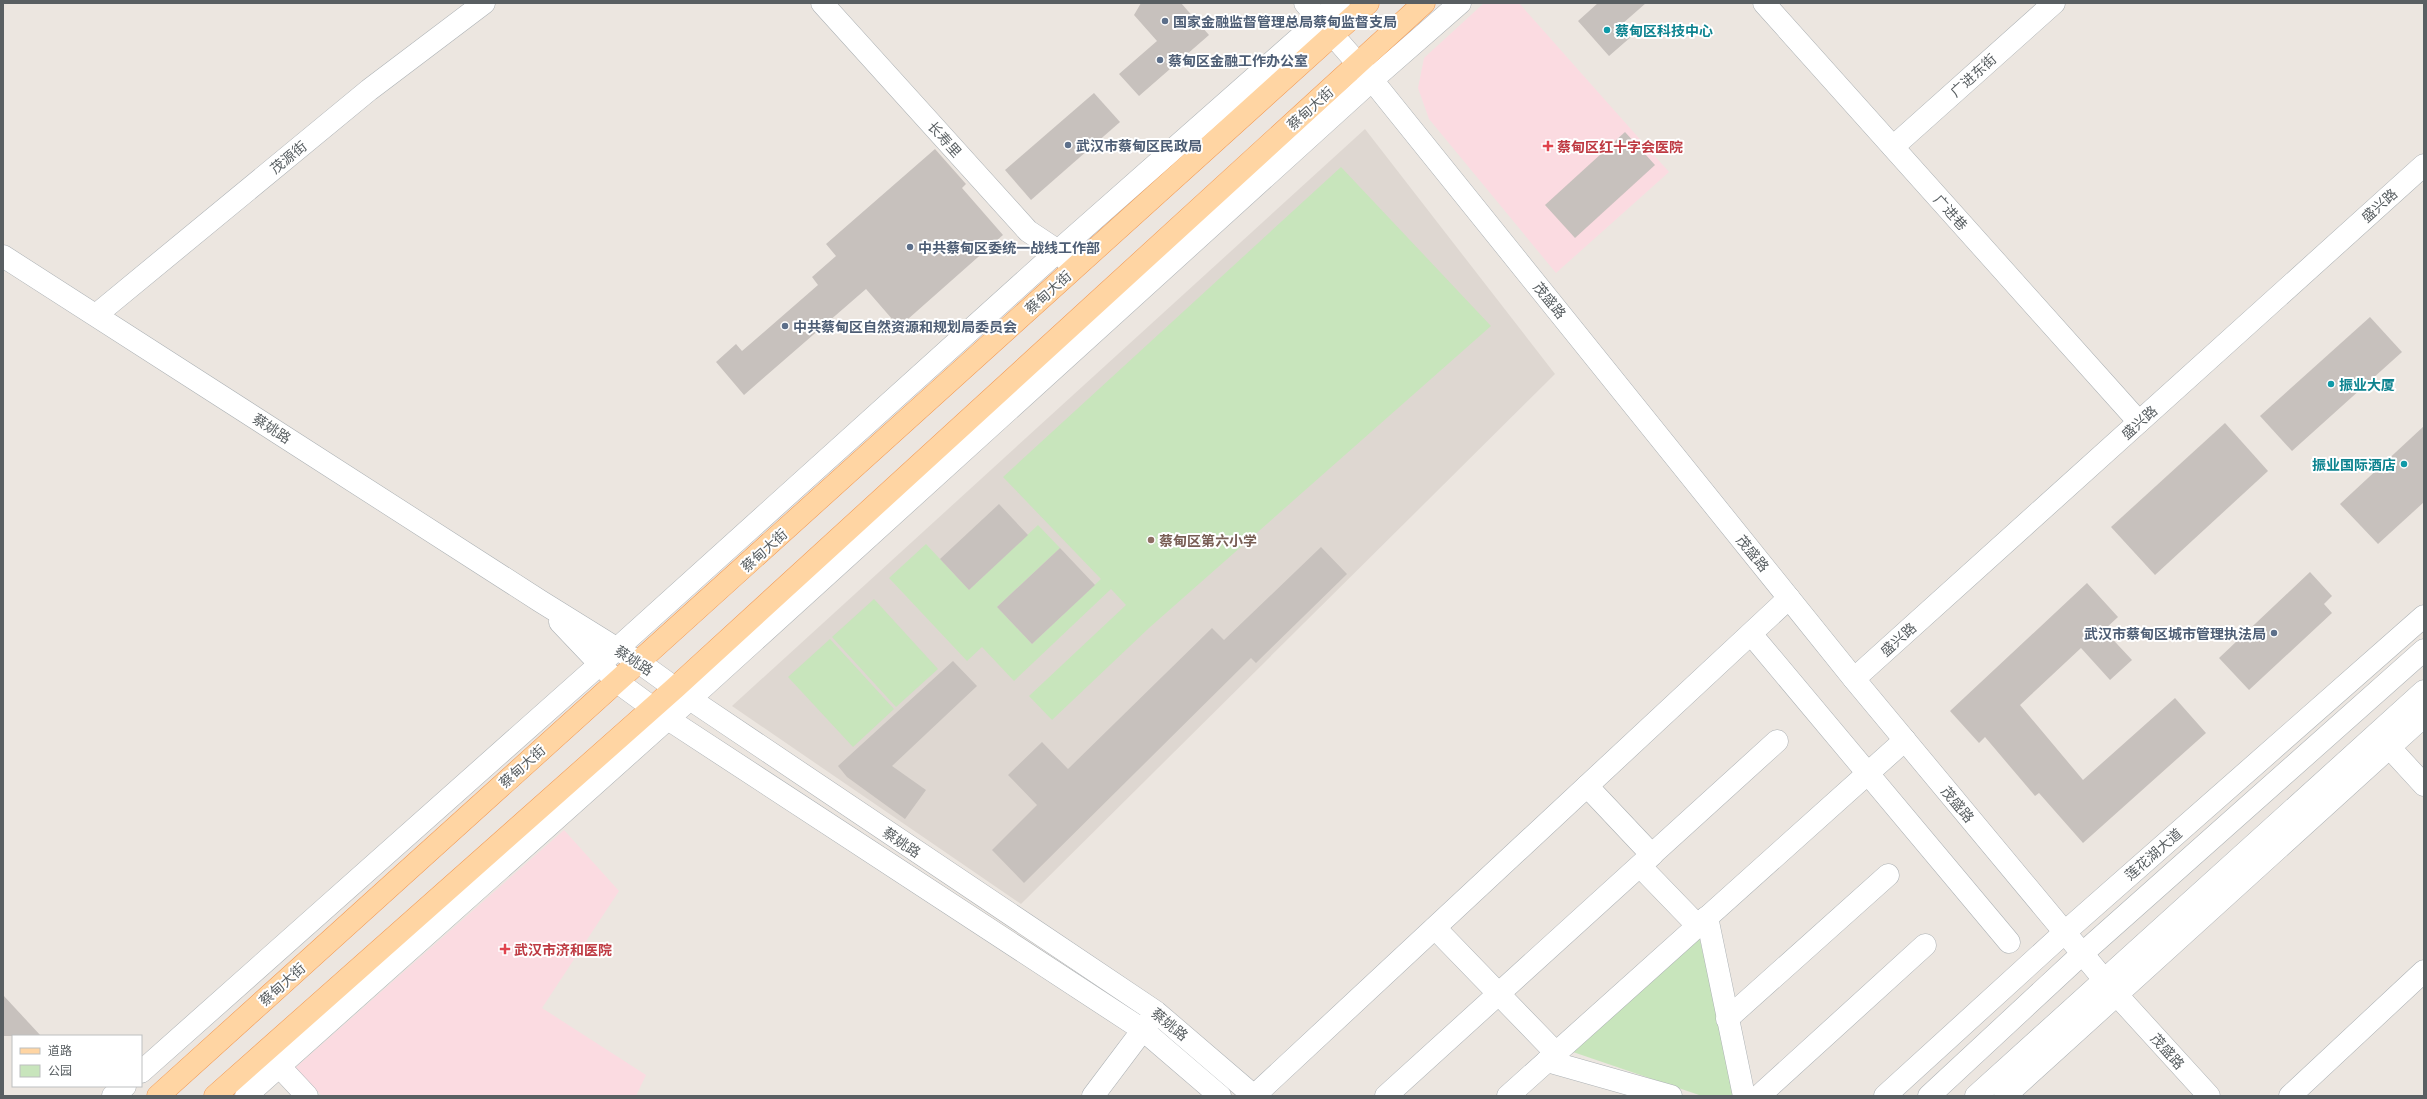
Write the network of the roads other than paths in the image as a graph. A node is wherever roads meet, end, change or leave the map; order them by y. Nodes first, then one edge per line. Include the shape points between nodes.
1 (484, 3) edge
2 (822, 3) edge
3 (1305, 3) edge
4 (1339, 3) edge
5 (1368, 3) edge
6 (1424, 3) edge
7 (1460, 3) edge
8 (1764, 3) edge
9 (2054, 3) edge
10 (1326, 28) junction
11 (1358, 63) junction
12 (1372, 80) junction
13 (1893, 147) junction
14 (2424, 165) edge
15 (1058, 251) junction
16 (3, 256) edge
17 (1073, 268) junction
18 (96, 316) junction
19 (2139, 422) junction
20 (1789, 598) junction
21 (540, 601) junction
22 (2424, 616) edge
23 (1751, 634) junction
24 (617, 648) junction
25 (2424, 650) edge
26 (640, 663) junction
27 (600, 664) junction
28 (1854, 679) junction
29 (616, 681) junction
30 (2424, 691) edge
31 (683, 694) junction
32 (660, 713) junction
33 (2424, 716) edge
34 (1905, 740) junction
35 (1777, 741) dead end
36 (2390, 748) junction
37 (1868, 773) junction
38 (2424, 785) edge
39 (1587, 786) junction
40 (1646, 860) junction
41 (1888, 875) dead end
42 (1703, 921) junction
43 (1435, 928) junction
44 (2065, 932) junction
45 (2009, 942) dead end
46 (1925, 945) dead end
47 (2083, 954) junction
48 (2424, 971) edge
49 (2110, 986) junction
50 (1498, 994) junction
51 (1156, 1012) junction
52 (1727, 1020) junction
53 (1142, 1030) junction
54 (1551, 1057) junction
55 (279, 1066) junction
56 (142, 1071) edge
57 (124, 1087) edge
58 (1646, 1093) edge
59 (114, 1096) edge
60 (158, 1096) edge
61 (215, 1096) edge
62 (246, 1096) edge
63 (307, 1096) edge
64 (1093, 1096) edge
65 (1220, 1096) edge
66 (1254, 1096) edge
67 (1386, 1096) edge
68 (1508, 1096) edge
69 (1671, 1096) edge
70 (1744, 1096) edge
71 (1759, 1096) edge
72 (1884, 1096) edge
73 (1929, 1096) edge
74 (1976, 1096) edge
75 (2005, 1096) edge
76 (2209, 1096) edge
77 (2290, 1096) edge

1 - 18 street, 茂源街 via 369,90
2 - 15 street, 长寿里 via 1028,231
3 - 10 street, 茂盛路
4 - 10 street
5 - 10 main road, 蔡甸大街
6 - 11 main road, 蔡甸大街
7 - 12 street
8 - 13 street, 广进巷
9 - 13 street, 广进东街
10 - 11 street, 茂盛路
10 - 15 street
10 - 17 main road, 蔡甸大街
11 - 12 street, 茂盛路
11 - 31 main road, 蔡甸大街
12 - 20 street, 茂盛路
12 - 31 street
13 - 19 street, 广进巷
14 - 19 street, 盛兴路
15 - 17 street, 长寿里
15 - 24 street
16 - 18 street, 蔡姚路
17 - 26 main road, 蔡甸大街
18 - 21 street, 蔡姚路
19 - 28 street, 盛兴路
20 - 23 street
20 - 28 street, 茂盛路
21 - 24 street, 蔡姚路
21 - 27 street, 蔡姚路
22 - 44 street, 莲花湖大道
23 - 37 street
23 - 39 street
24 - 26 street, 蔡姚路
24 - 27 street
25 - 47 street, 莲花湖大道
26 - 29 main road, 蔡甸大街
26 - 31 street, 蔡姚路
27 - 29 street, 蔡姚路
27 - 56 street
28 - 34 street, 茂盛路
29 - 32 street, 蔡姚路
29 - 60 main road, 蔡甸大街
30 - 49 street
31 - 32 main road, 蔡甸大街
31 - 51 street, 蔡姚路
32 - 53 street, 蔡姚路
32 - 55 street
32 - 61 main road, 蔡甸大街
33 - 36 street
34 - 37 street
34 - 44 street, 茂盛路
35 - 40 street
36 - 38 street
36 - 49 street
37 - 42 street
37 - 45 street
39 - 40 street
39 - 43 street
40 - 42 street
40 - 50 street
41 - 52 street
42 - 52 street
42 - 54 street
43 - 50 street
43 - 66 street
44 - 47 street, 茂盛路
44 - 72 street, 莲花湖大道
46 - 71 street
47 - 49 street, 茂盛路
47 - 73 street, 莲花湖大道
48 - 77 street
49 - 74 street
49 - 75 street
49 - 76 street, 茂盛路
50 - 54 street
50 - 67 street
51 - 53 street
51 - 66 street, 蔡姚路
52 - 70 street
53 - 64 street
53 - 65 street, 蔡姚路
54 - 58 street
54 - 68 street
55 - 62 street
55 - 63 street
57 - 59 street
58 - 69 street

